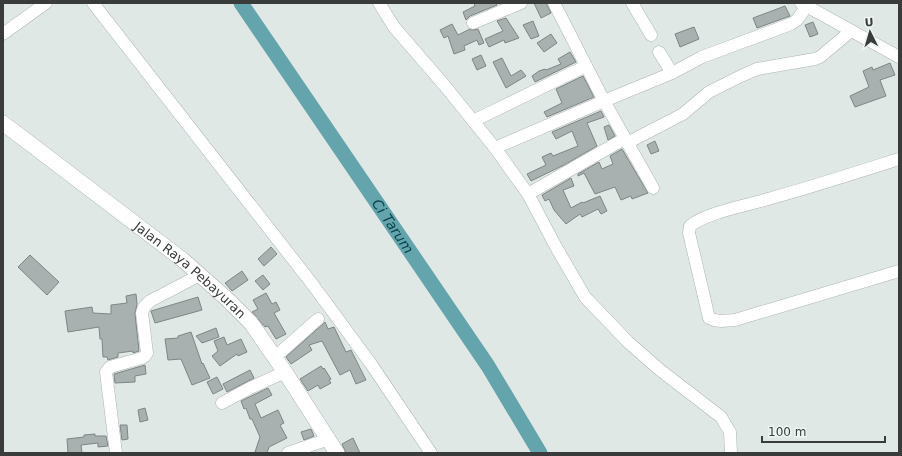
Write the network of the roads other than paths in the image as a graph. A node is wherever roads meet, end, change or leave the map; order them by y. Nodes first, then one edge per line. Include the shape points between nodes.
1 (46, 3) edge
2 (93, 3) edge
3 (379, 3) edge
4 (521, 3) edge
5 (632, 3) edge
6 (557, 4) edge
7 (804, 5) edge
8 (473, 23) dead end
9 (851, 31) junction
10 (3, 34) edge
11 (650, 35) dead end
12 (659, 52) dead end
13 (899, 57) edge
14 (586, 66) junction
15 (672, 72) junction
16 (604, 101) junction
17 (473, 121) junction
18 (3, 123) edge
19 (626, 141) junction
20 (495, 148) junction
21 (899, 159) edge
22 (654, 188) dead end
23 (528, 194) junction
24 (899, 271) edge
25 (200, 276) junction
26 (318, 319) dead end
27 (275, 357) junction
28 (285, 372) junction
29 (222, 403) dead end
30 (328, 439) junction
31 (116, 453) edge
32 (288, 453) edge
33 (337, 453) edge
34 (431, 453) edge
35 (731, 453) edge

1 - 10 street
2 - 34 street via 313,285 371,364
3 - 17 street via 394,27
4 - 8 street
5 - 11 street
6 - 14 street
7 - 9 street
7 - 15 street via 798,20 791,24 702,57
9 - 13 street
9 - 19 street via 820,57 757,70 709,92 683,114
12 - 15 street
14 - 16 street
14 - 17 street
15 - 16 street
16 - 19 street
16 - 20 street
17 - 20 street
18 - 25 main road, Jalan Raya Pebayuran via 183,260
19 - 22 street
19 - 23 street
20 - 23 street
21 - 24 street via 712,215 695,221 690,226 689,233 709,318 714,320 736,320 756,315
23 - 35 street via 586,297 628,342 720,417 730,432
25 - 27 main road, Jalan Raya Pebayuran via 251,323
25 - 31 street via 150,301 144,307 142,313 146,356 110,367 106,372
26 - 27 street
27 - 28 main road, Jalan Raya Pebayuran
28 - 29 street
28 - 30 main road, Jalan Raya Pebayuran
30 - 32 street
30 - 33 main road, Jalan Raya Pebayuran

